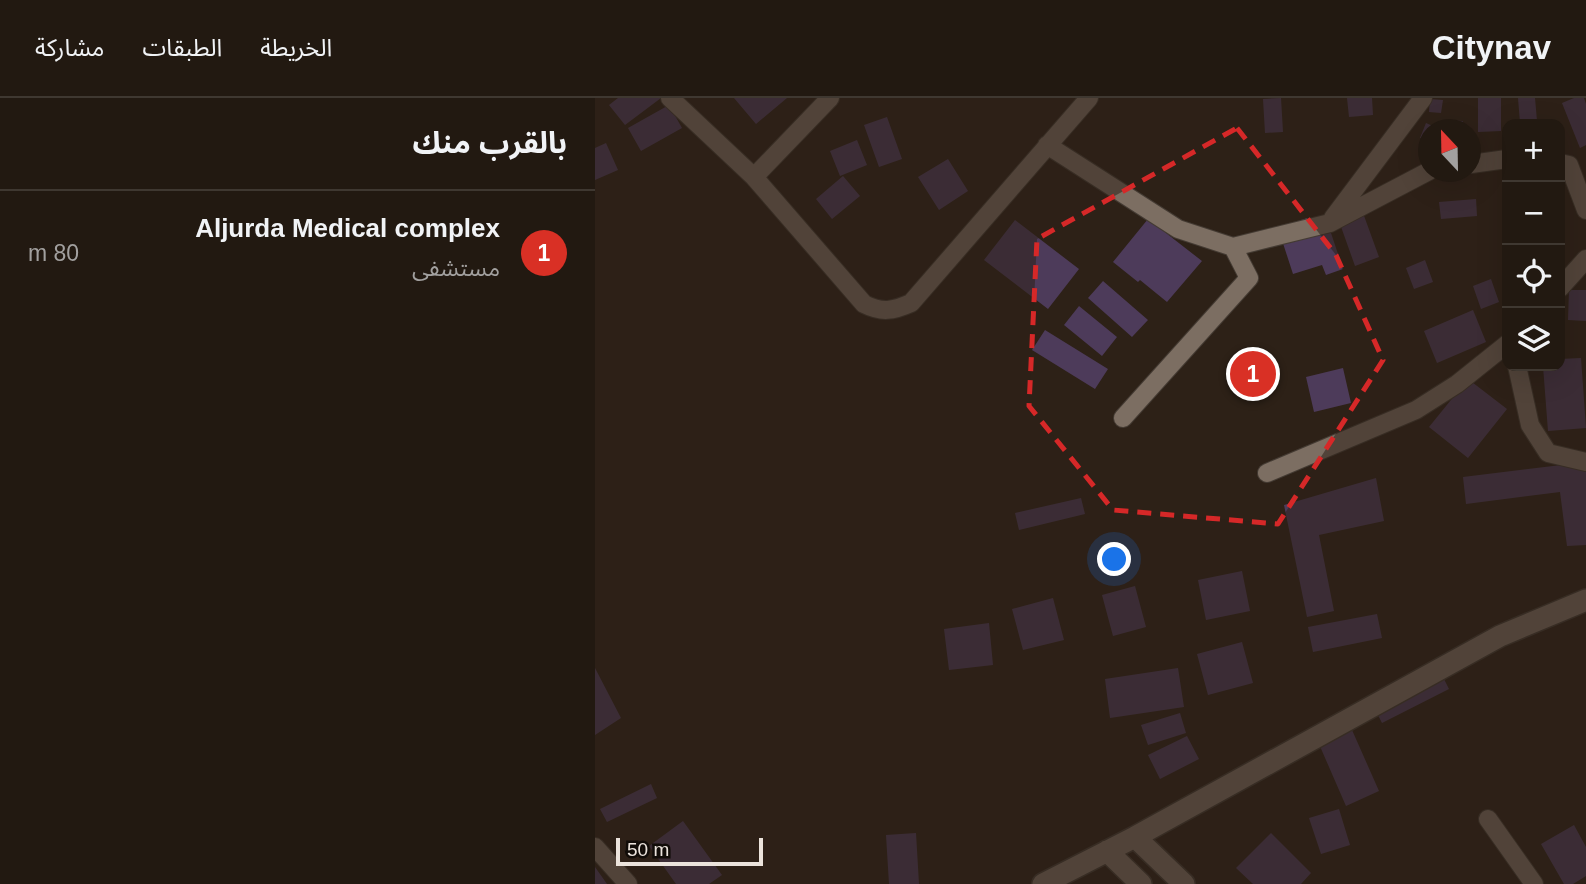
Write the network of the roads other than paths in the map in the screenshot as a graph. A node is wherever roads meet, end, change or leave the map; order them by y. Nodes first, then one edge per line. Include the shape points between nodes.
1 (670, 98) edge
2 (830, 98) edge
3 (1089, 98) edge
4 (1423, 98) edge
5 (1047, 145) junction
6 (1502, 160) edge
7 (1481, 163) edge
8 (1565, 164) edge
9 (754, 177) junction
10 (1418, 177) edge
11 (1586, 210) edge
12 (1330, 223) junction
13 (1233, 247) junction
14 (1586, 259) edge
15 (1565, 282) edge
16 (1502, 348) edge
17 (1518, 371) edge
18 (1123, 418) dead end
19 (1586, 462) edge
20 (1267, 473) dead end
21 (1586, 600) edge
22 (1488, 819) dead end
23 (1135, 837) junction
24 (596, 851) edge
25 (1107, 851) junction
26 (1065, 878) edge
27 (628, 884) edge
28 (1043, 884) edge
29 (1141, 884) edge
30 (1184, 884) edge
31 (1534, 884) edge

1 - 9 street
2 - 9 street
3 - 5 street
4 - 12 street
5 - 9 street via 911,303 893,311 876,311 864,304
5 - 13 street via 1178,229
6 - 7 street
8 - 11 street
10 - 12 street
12 - 13 street
13 - 18 street via 1249,278
14 - 15 street
16 - 20 street via 1416,410
17 - 19 street via 1530,425 1548,453
21 - 23 street via 1500,636
22 - 31 street
23 - 25 street
23 - 30 street
24 - 27 street
25 - 26 street
25 - 29 street
26 - 28 street

